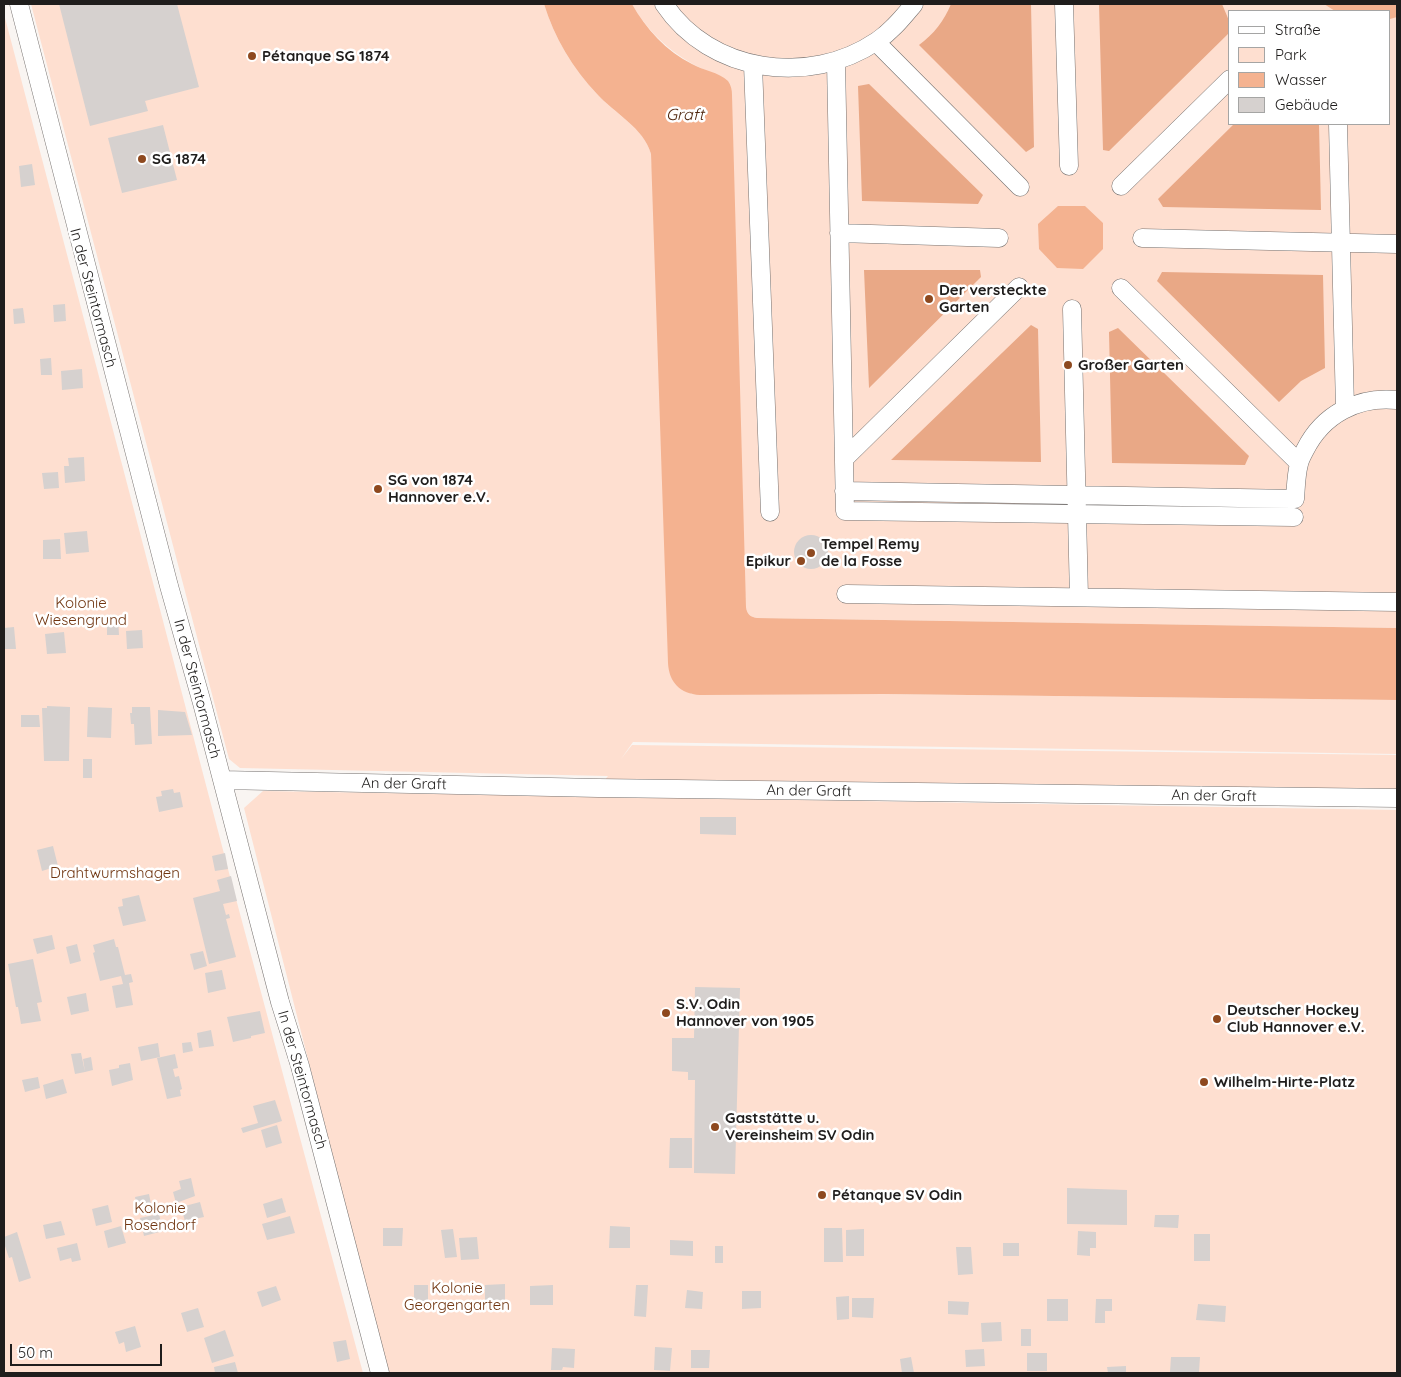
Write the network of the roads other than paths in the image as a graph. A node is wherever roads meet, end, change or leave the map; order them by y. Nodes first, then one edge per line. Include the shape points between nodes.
1 (18, 4) edge
2 (664, 4) edge
3 (914, 4) edge
4 (1064, 4) edge
5 (876, 42) junction
6 (836, 62) junction
7 (753, 65) junction
8 (1228, 81) edge
9 (1338, 125) edge
10 (1069, 166) dead end
11 (1121, 186) dead end
12 (1020, 187) dead end
13 (839, 233) junction
14 (999, 238) dead end
15 (1142, 238) dead end
16 (1341, 243) junction
17 (1397, 244) edge
18 (1019, 287) dead end
19 (1121, 288) dead end
20 (1072, 309) dead end
21 (1397, 400) edge
22 (1345, 408) junction
23 (844, 459) junction
24 (1299, 463) junction
25 (844, 491) junction
26 (1076, 495) junction
27 (770, 512) dead end
28 (1077, 514) junction
29 (1294, 517) dead end
30 (846, 594) dead end
31 (1079, 597) junction
32 (1397, 602) edge
33 (222, 780) junction
34 (1397, 798) edge
35 (380, 1373) edge

1 - 33 street, In der Steintormasch
2 - 7 street via 692,35 719,52
3 - 5 street
4 - 10 street
5 - 6 street
5 - 12 street
6 - 7 street via 799,69
6 - 13 street
7 - 27 street
8 - 11 street
9 - 16 street
13 - 14 street
13 - 23 street
15 - 16 street
16 - 17 street
16 - 22 street
18 - 23 street
19 - 24 street
20 - 26 street
21 - 22 street via 1382,398
22 - 24 street via 1327,420 1311,438
23 - 25 street
24 - 26 street via 1295,499
25 - 26 street
25 - 28 street via 845,511
26 - 28 street
28 - 29 street
28 - 31 street
30 - 31 street
31 - 32 street
33 - 34 street, An der Graft
33 - 35 street, In der Steintormasch

